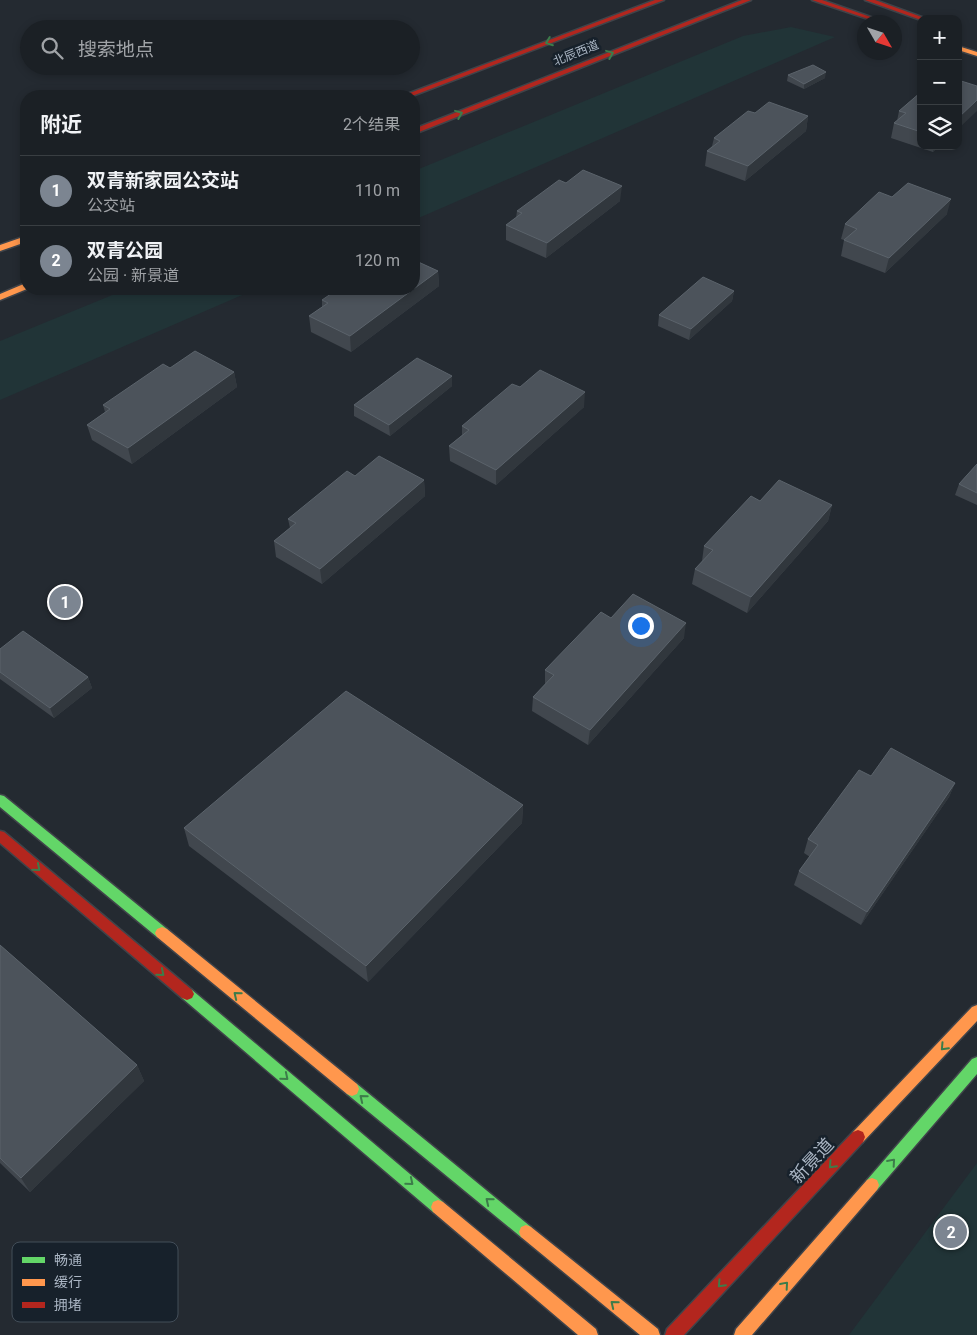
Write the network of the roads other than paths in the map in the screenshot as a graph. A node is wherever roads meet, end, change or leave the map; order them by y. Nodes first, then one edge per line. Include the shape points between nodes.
1 (661, 0) edge
2 (748, 0) edge
3 (815, 0) edge
4 (868, 0) edge
5 (861, 15) edge
6 (917, 17) edge
7 (962, 49) edge
8 (977, 54) edge
9 (420, 91) edge
10 (420, 130) edge
11 (20, 240) edge
12 (0, 248) edge
13 (20, 289) edge
14 (0, 297) edge
15 (0, 800) edge
16 (0, 836) edge
17 (977, 1012) edge
18 (977, 1064) edge
19 (590, 1335) edge
20 (652, 1335) edge
21 (673, 1335) edge
22 (742, 1335) edge

1 -> 9 street, 北辰西道
10 -> 2 street, 北辰西道
3 - 5 street
4 - 6 street
7 - 8 street
11 - 12 street
13 - 14 street
20 -> 15 street
16 -> 19 street
17 -> 21 street, 新景道
22 -> 18 street

